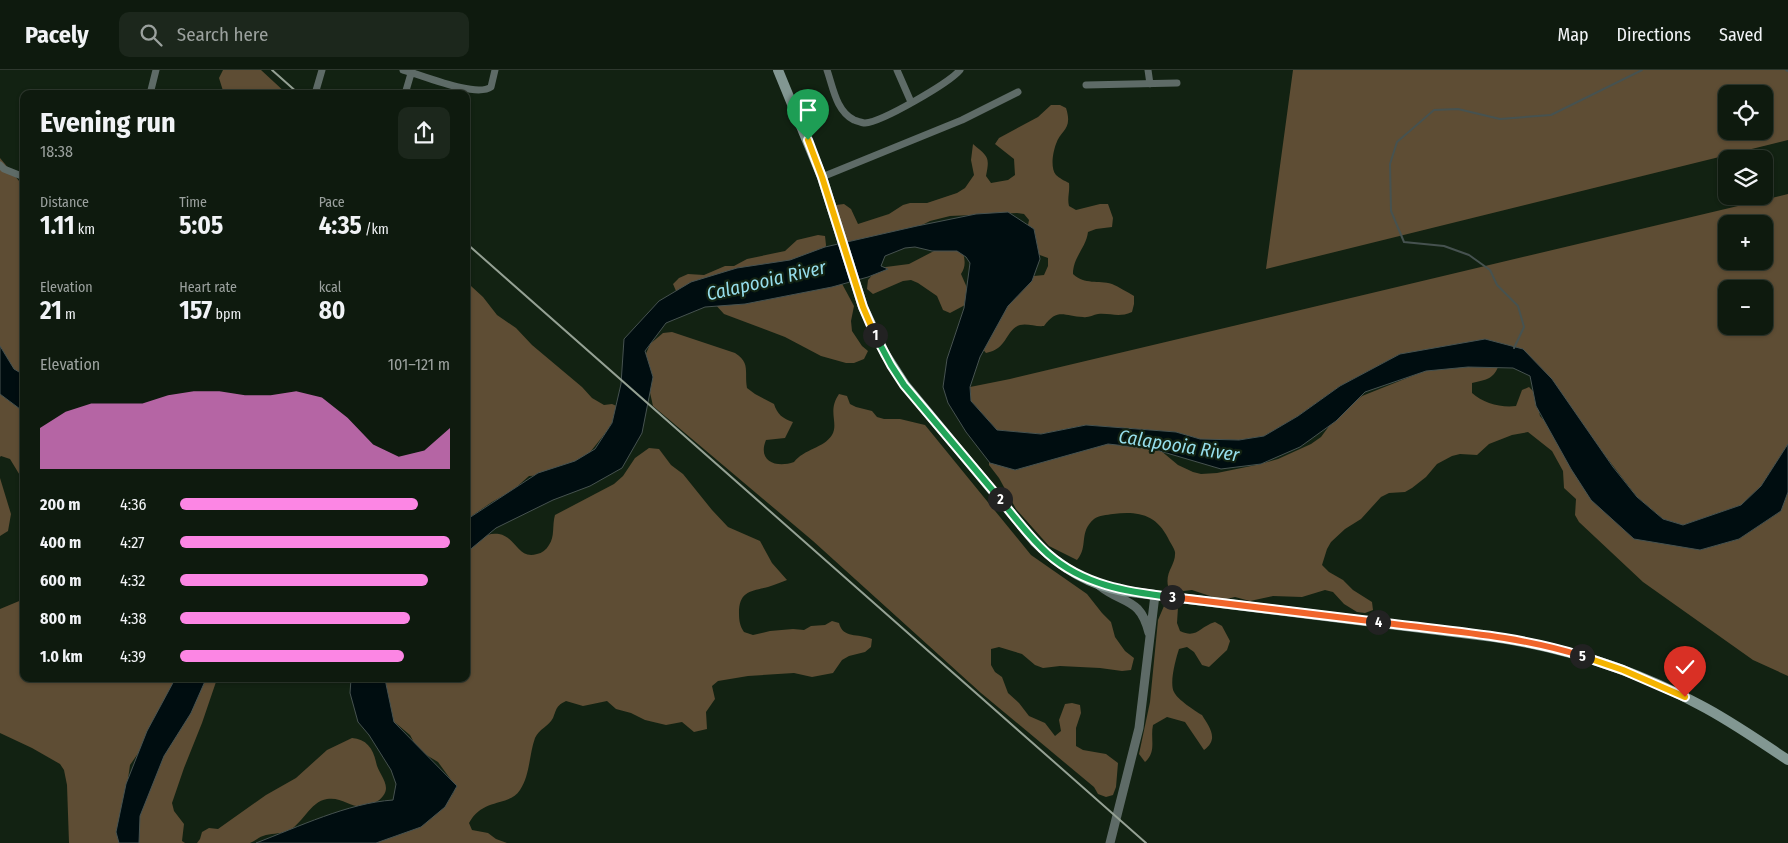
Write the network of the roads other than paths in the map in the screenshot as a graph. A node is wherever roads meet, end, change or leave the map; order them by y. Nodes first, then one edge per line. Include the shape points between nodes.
1 (156, 70) edge
2 (322, 70) edge
3 (403, 70) edge
4 (496, 70) edge
5 (778, 70) edge
6 (827, 70) edge
7 (897, 70) edge
8 (960, 70) edge
9 (1148, 70) edge
10 (412, 71) edge
11 (1177, 83) dead end
12 (1150, 84) junction
13 (1086, 85) dead end
14 (151, 90) edge
15 (316, 90) edge
16 (406, 90) edge
17 (1018, 92) dead end
18 (911, 102) junction
19 (0, 165) edge
20 (20, 175) edge
21 (822, 177) junction
22 (1096, 583) junction
23 (1155, 595) junction
24 (1150, 637) junction
25 (1788, 760) edge
26 (1110, 843) edge

1 - 14 street
2 - 15 street
3 - 10 street
4 - 10 street via 491,87 483,91 456,86
5 - 21 main road
6 - 18 street via 841,109 854,120 864,123 876,120
7 - 18 street
8 - 18 street via 947,82
9 - 12 street
10 - 16 street
11 - 12 street
12 - 13 street
17 - 21 street via 962,120
19 - 20 street
21 - 22 main road via 871,327 898,375 1035,542 1056,561
22 - 23 main road
22 - 24 street via 1138,609
23 - 24 street
23 - 25 main road via 1494,637 1567,652 1623,670 1685,697
24 - 26 street via 1136,744

